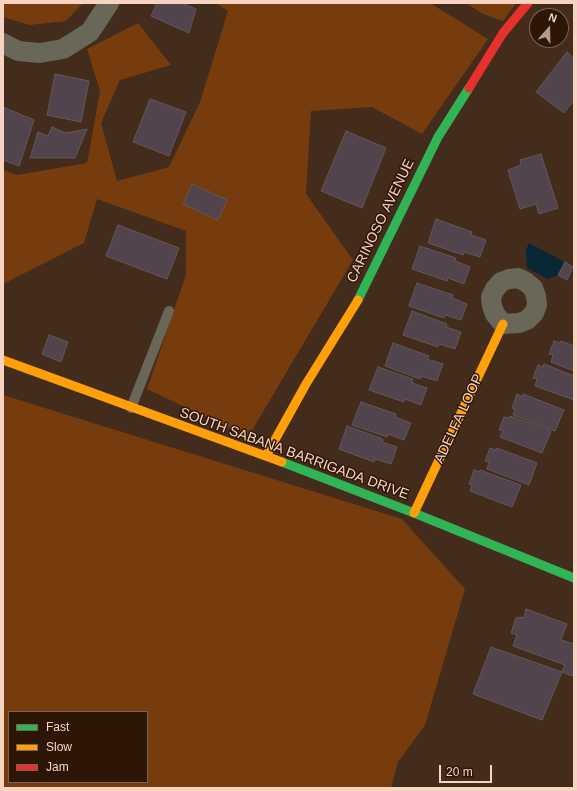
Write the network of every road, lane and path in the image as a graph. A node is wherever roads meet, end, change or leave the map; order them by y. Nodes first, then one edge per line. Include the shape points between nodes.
1 (109, 3) edge
2 (528, 3) edge
3 (3, 43) edge
4 (169, 311) dead end
5 (503, 324) dead end
6 (3, 360) edge
7 (130, 408) junction
8 (266, 456) junction
9 (414, 513) junction
10 (574, 578) edge

1 - 3 street via 90,32 63,49 18,51
2 - 8 street, CARINOSO AVENUE via 503,33 438,137 352,310 306,384
4 - 7 lane
5 - 9 street, ADELFA LOOP
6 - 7 street, SOUTH SABANA BARRIGADA DRIVE
7 - 8 street, SOUTH SABANA BARRIGADA DRIVE
8 - 9 street, SOUTH SABANA BARRIGADA DRIVE
9 - 10 street, SOUTH SABANA BARRIGADA DRIVE

